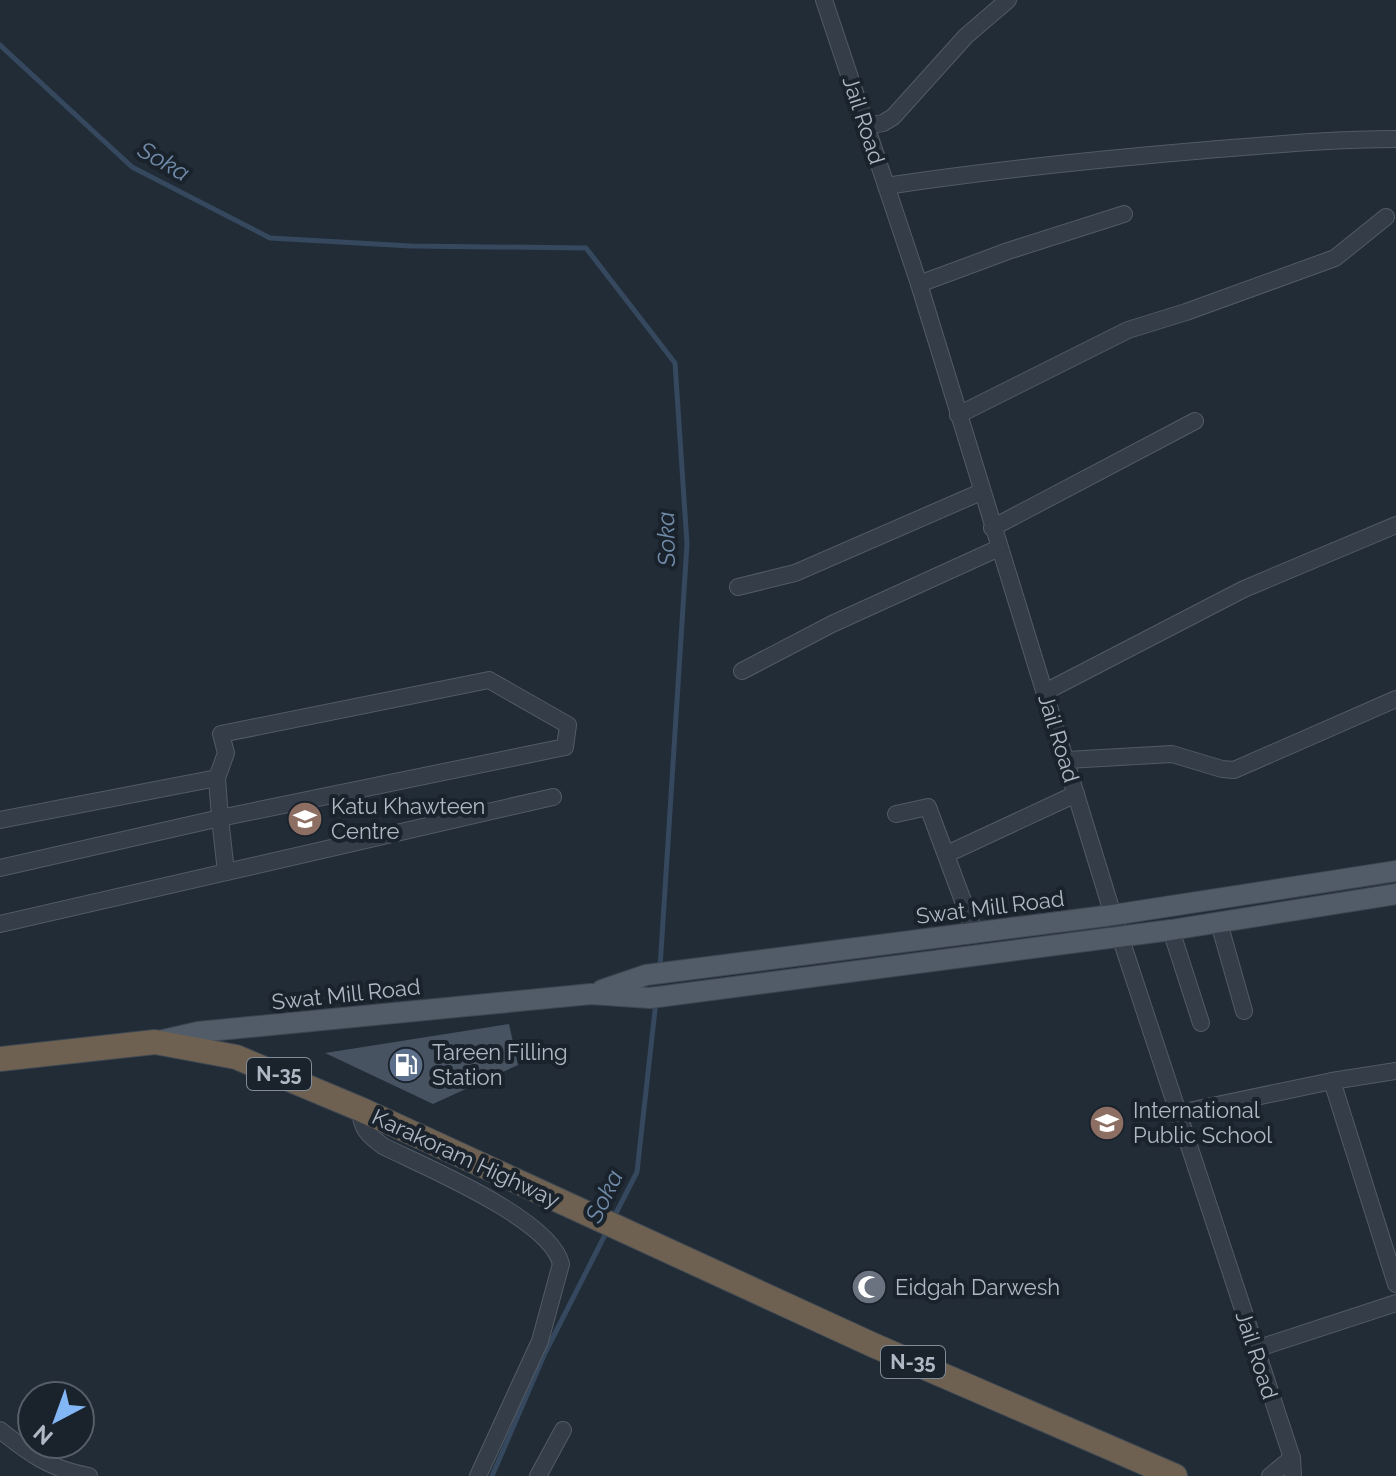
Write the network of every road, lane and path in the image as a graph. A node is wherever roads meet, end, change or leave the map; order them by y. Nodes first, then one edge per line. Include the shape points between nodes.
1 (824, 0) edge
2 (1008, 0) edge
3 (866, 126) junction
4 (1396, 139) edge
5 (886, 186) junction
6 (1124, 214) dead end
7 (1386, 217) dead end
8 (919, 284) junction
9 (958, 415) junction
10 (1195, 421) dead end
11 (981, 492) junction
12 (1396, 525) edge
13 (992, 528) junction
14 (999, 548) junction
15 (738, 587) dead end
16 (742, 671) dead end
17 (1045, 692) junction
18 (1396, 699) edge
19 (1067, 760) junction
20 (217, 778) junction
21 (1076, 794) junction
22 (553, 797) dead end
23 (896, 814) dead end
24 (220, 818) junction
25 (0, 820) edge
26 (947, 854) junction
27 (1393, 867) edge
28 (0, 868) edge
29 (226, 872) junction
30 (1396, 894) edge
31 (1113, 915) junction
32 (1219, 923) junction
33 (0, 924) edge
34 (1171, 930) junction
35 (975, 933) junction
36 (1120, 936) junction
37 (591, 994) junction
38 (1244, 1011) dead end
39 (1201, 1023) dead end
40 (155, 1042) junction
41 (0, 1059) edge
42 (1396, 1071) edge
43 (1332, 1081) junction
44 (360, 1109) junction
45 (1179, 1113) junction
46 (1396, 1284) edge
47 (1396, 1303) edge
48 (1256, 1349) junction
49 (0, 1430) edge
50 (563, 1430) dead end
51 (1292, 1458) junction
52 (1151, 1471) edge
53 (89, 1476) edge
54 (478, 1476) edge
55 (538, 1476) edge
56 (1175, 1476) edge
57 (1270, 1476) edge
58 (1293, 1476) edge

1 - 3 street, Jail Road
2 - 3 street via 966,36 893,117
3 - 5 street, Jail Road
4 - 5 street via 1300,141
5 - 8 street, Jail Road
6 - 8 street
7 - 9 street via 1335,258 1128,330
8 - 9 street, Jail Road
9 - 11 street, Jail Road
10 - 13 street
11 - 13 street, Jail Road
11 - 15 street via 795,573
12 - 17 street via 1244,589
13 - 14 street, Jail Road
14 - 16 street
14 - 17 street, Jail Road
17 - 19 street, Jail Road
18 - 19 street via 1234,770 1172,754
19 - 21 street, Jail Road
20 - 24 street
20 - 24 street via 226,753 221,734 489,680 568,725 565,747
20 - 25 street
21 - 26 street
21 - 31 street, Jail Road
22 - 29 street
23 - 26 street via 928,807
24 - 28 street
24 - 29 street
26 - 35 street
27 - 31 main road, Swat Mill Road
29 - 33 street
30 - 32 main road, Swat Mill Road
31 - 35 main road, Swat Mill Road
31 - 36 street, Jail Road
32 - 34 main road, Swat Mill Road
32 - 38 street
34 - 36 main road, Swat Mill Road
34 - 39 street
35 - 37 main road, Swat Mill Road via 646,975
36 - 37 main road, Swat Mill Road via 650,998
36 - 45 street, Jail Road
37 - 40 main road, Swat Mill Road via 198,1032
40 - 41 highway, Karakoram Highway / N-35
40 - 44 highway, Karakoram Highway / N-35 via 236,1057
42 - 43 street
43 - 45 street
43 - 46 street
44 - 52 highway, Karakoram Highway / N-35
44 - 54 street via 360,1123 383,1146 509,1209 558,1253 561,1264 540,1341
45 - 48 street, Jail Road
47 - 48 street
48 - 51 street, Jail Road
49 - 53 street via 37,1460
50 - 55 street
51 - 57 street
51 - 58 street, Jail Road
52 - 56 highway, Karakoram Highway / N-35

